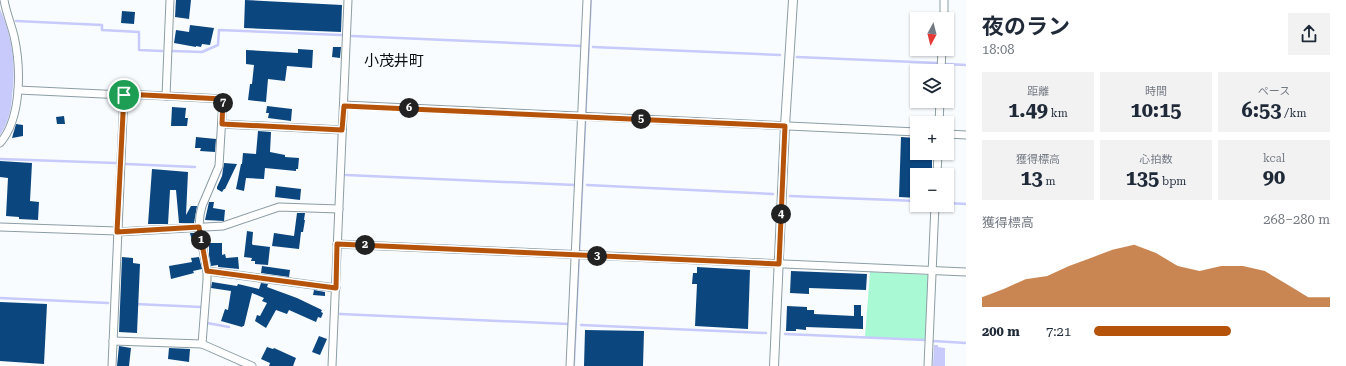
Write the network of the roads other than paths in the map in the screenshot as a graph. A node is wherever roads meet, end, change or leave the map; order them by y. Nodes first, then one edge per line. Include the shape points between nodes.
1 (4, 0) edge
2 (170, 0) edge
3 (348, 0) edge
4 (587, 0) edge
5 (793, 0) edge
6 (944, 0) edge
7 (944, 12) edge
8 (18, 90) junction
9 (124, 95) junction
10 (166, 96) junction
11 (344, 106) junction
12 (584, 116) junction
13 (222, 124) junction
14 (785, 126) junction
15 (342, 130) junction
16 (910, 132) edge
17 (954, 134) edge
18 (966, 135) edge
19 (0, 143) edge
20 (339, 209) junction
21 (935, 212) edge
22 (0, 227) edge
23 (199, 227) junction
24 (117, 232) junction
25 (337, 244) junction
26 (578, 255) junction
27 (779, 264) junction
28 (207, 271) junction
29 (932, 271) junction
30 (966, 272) edge
31 (336, 288) junction
32 (113, 341) junction
33 (202, 344) junction
34 (112, 366) edge
35 (252, 366) edge
36 (332, 366) edge
37 (570, 366) edge
38 (774, 366) edge
39 (928, 366) edge

1 - 8 street via 16,46
2 - 10 street
3 - 11 street
4 - 12 street
5 - 14 street
6 - 7 street
8 - 9 street
8 - 19 street via 12,120
9 - 10 street
9 - 24 street
10 - 13 street via 223,99
11 - 12 street
11 - 15 street
12 - 14 street
12 - 26 street
13 - 15 street
13 - 23 street via 219,166 202,206
14 - 16 street
14 - 27 street
15 - 20 street
17 - 18 street
20 - 23 street via 279,207 223,226
20 - 25 street
21 - 29 street
22 - 24 street
23 - 24 street
23 - 28 street
24 - 32 street
25 - 26 street
25 - 31 street
26 - 27 street
26 - 37 street
27 - 29 street
27 - 38 street
28 - 31 street
28 - 33 street
29 - 30 street
29 - 39 street
31 - 36 street
32 - 33 street
32 - 34 street
33 - 35 street

